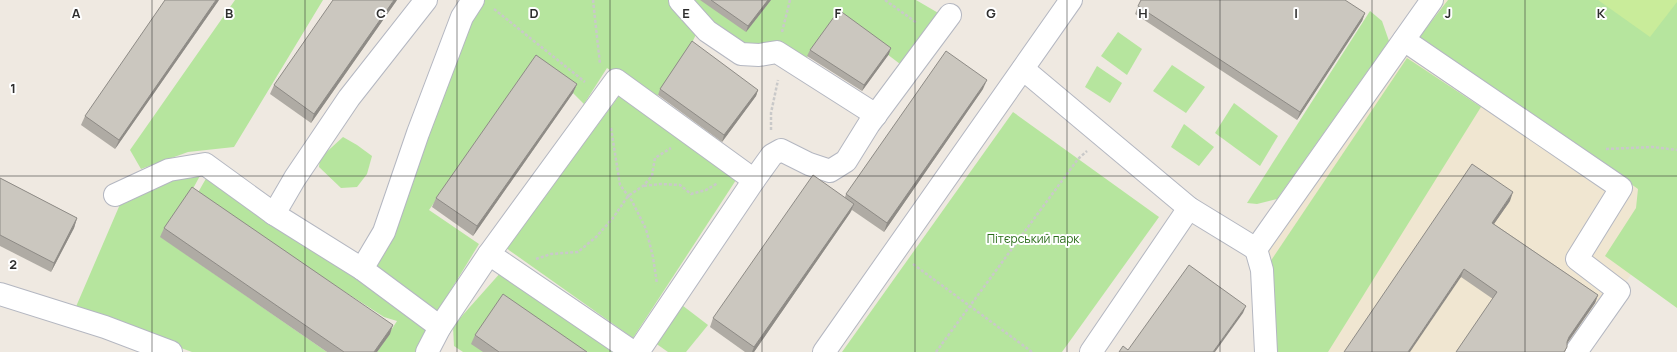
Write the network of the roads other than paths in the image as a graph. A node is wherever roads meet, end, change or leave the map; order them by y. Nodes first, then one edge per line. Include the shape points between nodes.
1 (426, 0) edge
2 (1071, 0) edge
3 (1432, 0) edge
4 (680, 1) dead end
5 (481, 2) edge
6 (950, 15) dead end
7 (1404, 40) junction
8 (1023, 69) junction
9 (876, 115) junction
10 (754, 180) junction
11 (115, 195) dead end
12 (1189, 208) junction
13 (274, 214) junction
14 (1256, 249) junction
15 (489, 254) junction
16 (362, 269) junction
17 (0, 294) edge
18 (440, 327) junction
19 (171, 352) edge
20 (427, 352) edge
21 (633, 352) edge
22 (638, 352) edge
23 (824, 352) edge
24 (1090, 352) edge
25 (1266, 352) edge
26 (1576, 352) edge

1 - 13 street via 349,98
2 - 8 street
3 - 7 street
4 - 9 street via 707,31 741,54 778,52
5 - 16 street via 462,18 384,232
6 - 9 street
7 - 14 street
7 - 26 street via 1621,188 1577,259 1619,291
8 - 12 street
8 - 23 street
9 - 10 street via 846,161 830,171 781,150 772,154
10 - 15 street via 616,80
10 - 22 street
11 - 13 street via 169,170 206,164
12 - 14 street
12 - 24 street
13 - 16 street
14 - 25 street via 1262,270
15 - 18 street
15 - 21 street
16 - 18 street
17 - 19 street via 105,327
18 - 20 street

